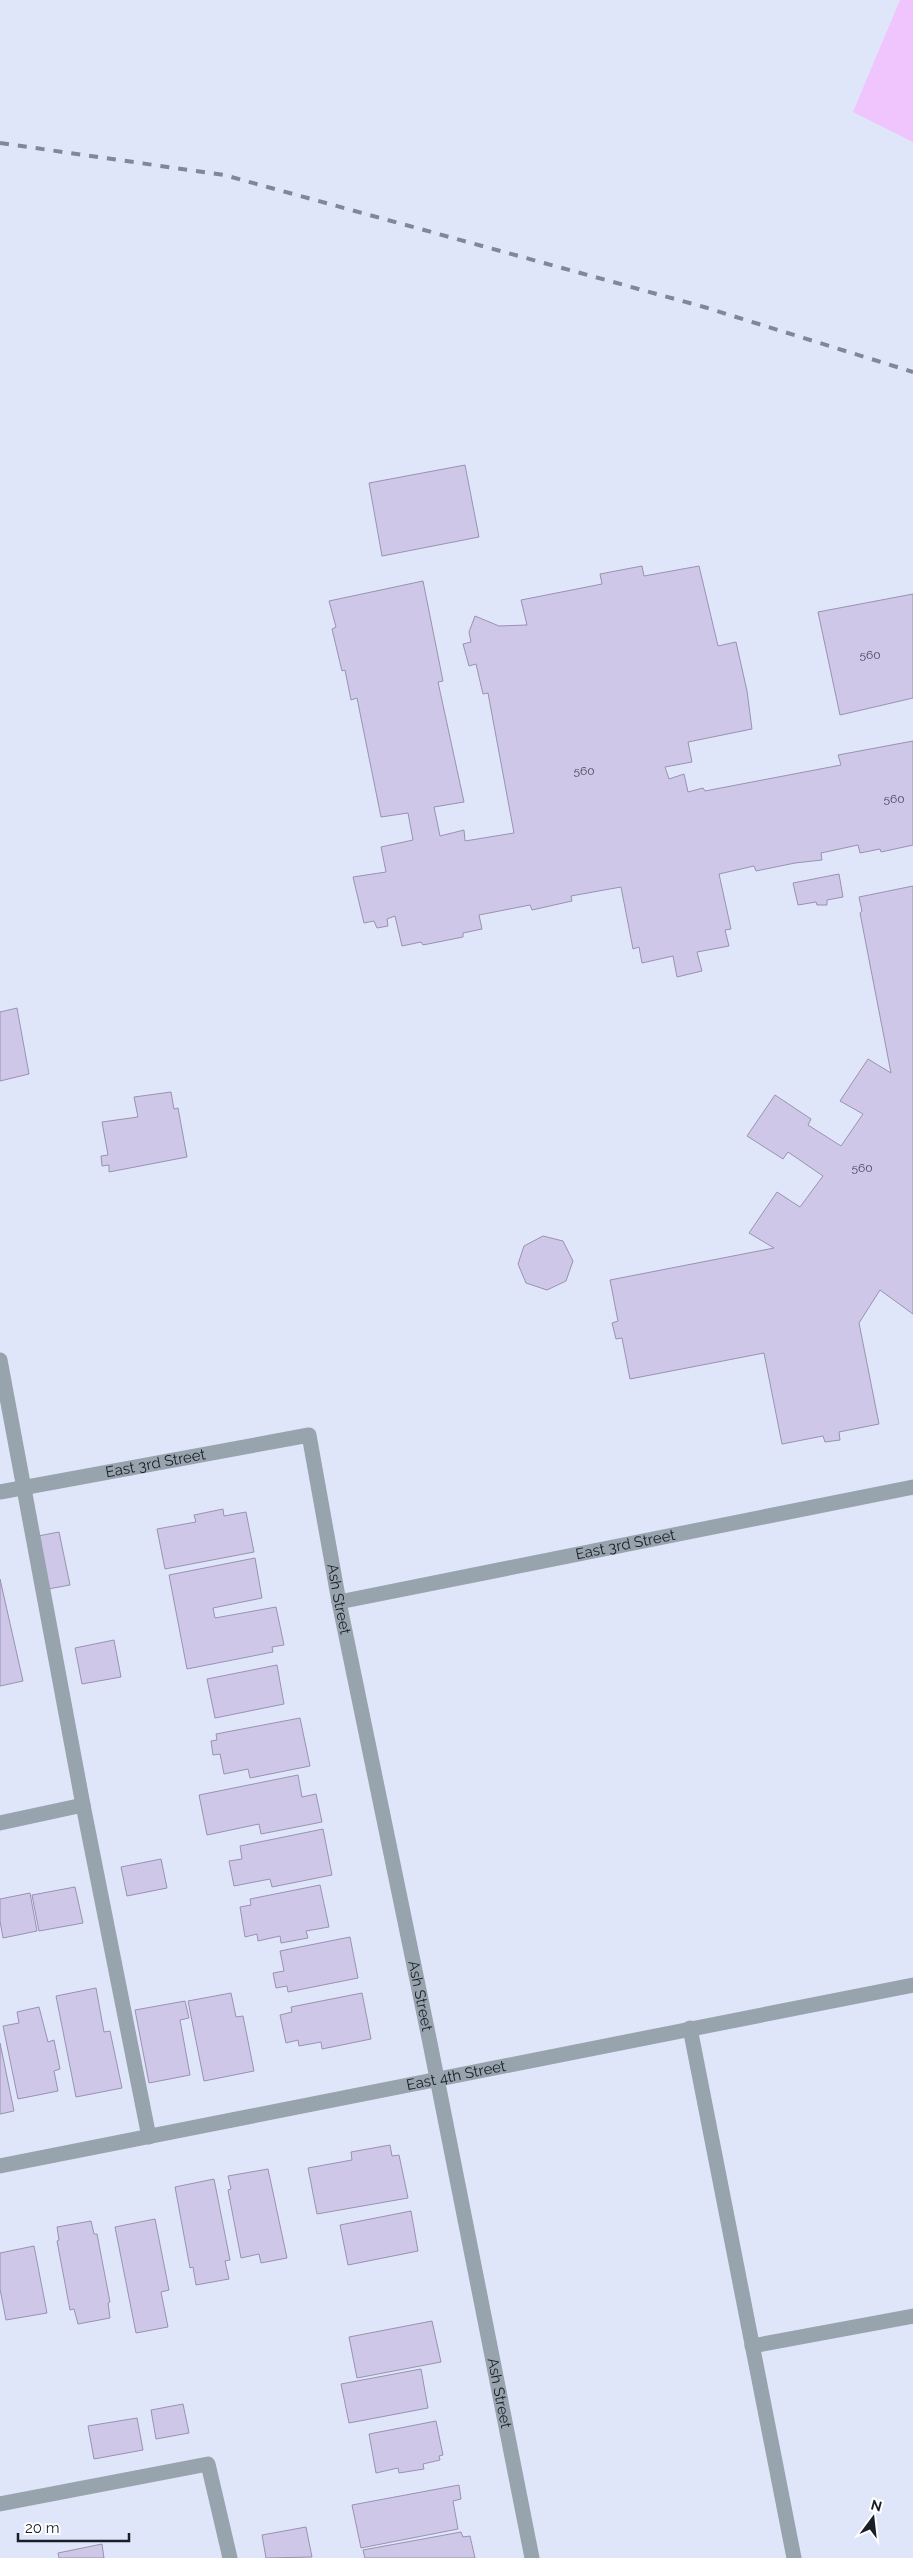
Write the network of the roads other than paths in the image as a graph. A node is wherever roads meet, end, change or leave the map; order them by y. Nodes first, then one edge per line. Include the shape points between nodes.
1 (0, 1360) edge
2 (309, 1435) joint
3 (24, 1487) junction
4 (913, 1487) edge
5 (0, 1492) edge
6 (339, 1602) junction
7 (83, 1805) junction
8 (0, 1823) edge
9 (913, 1985) edge
10 (690, 2028) junction
11 (438, 2079) junction
12 (149, 2136) junction
13 (0, 2166) edge
14 (913, 2316) edge
15 (752, 2346) junction
16 (0, 2504) edge
17 (230, 2558) edge
18 (532, 2558) edge
19 (794, 2558) edge

1 - 3 street
2 - 3 street, East 3rd Street
2 - 6 street, Ash Street
3 - 5 street, East 3rd Street
3 - 7 street
4 - 6 street, East 3rd Street
6 - 11 street, Ash Street
7 - 8 street
7 - 12 street
9 - 10 street, East 4th Street
10 - 11 street, East 4th Street
10 - 15 street
11 - 12 street, East 4th Street
11 - 18 street, Ash Street
12 - 13 street, East 4th Street
14 - 15 street
15 - 19 street
16 - 17 street via 208,2464

